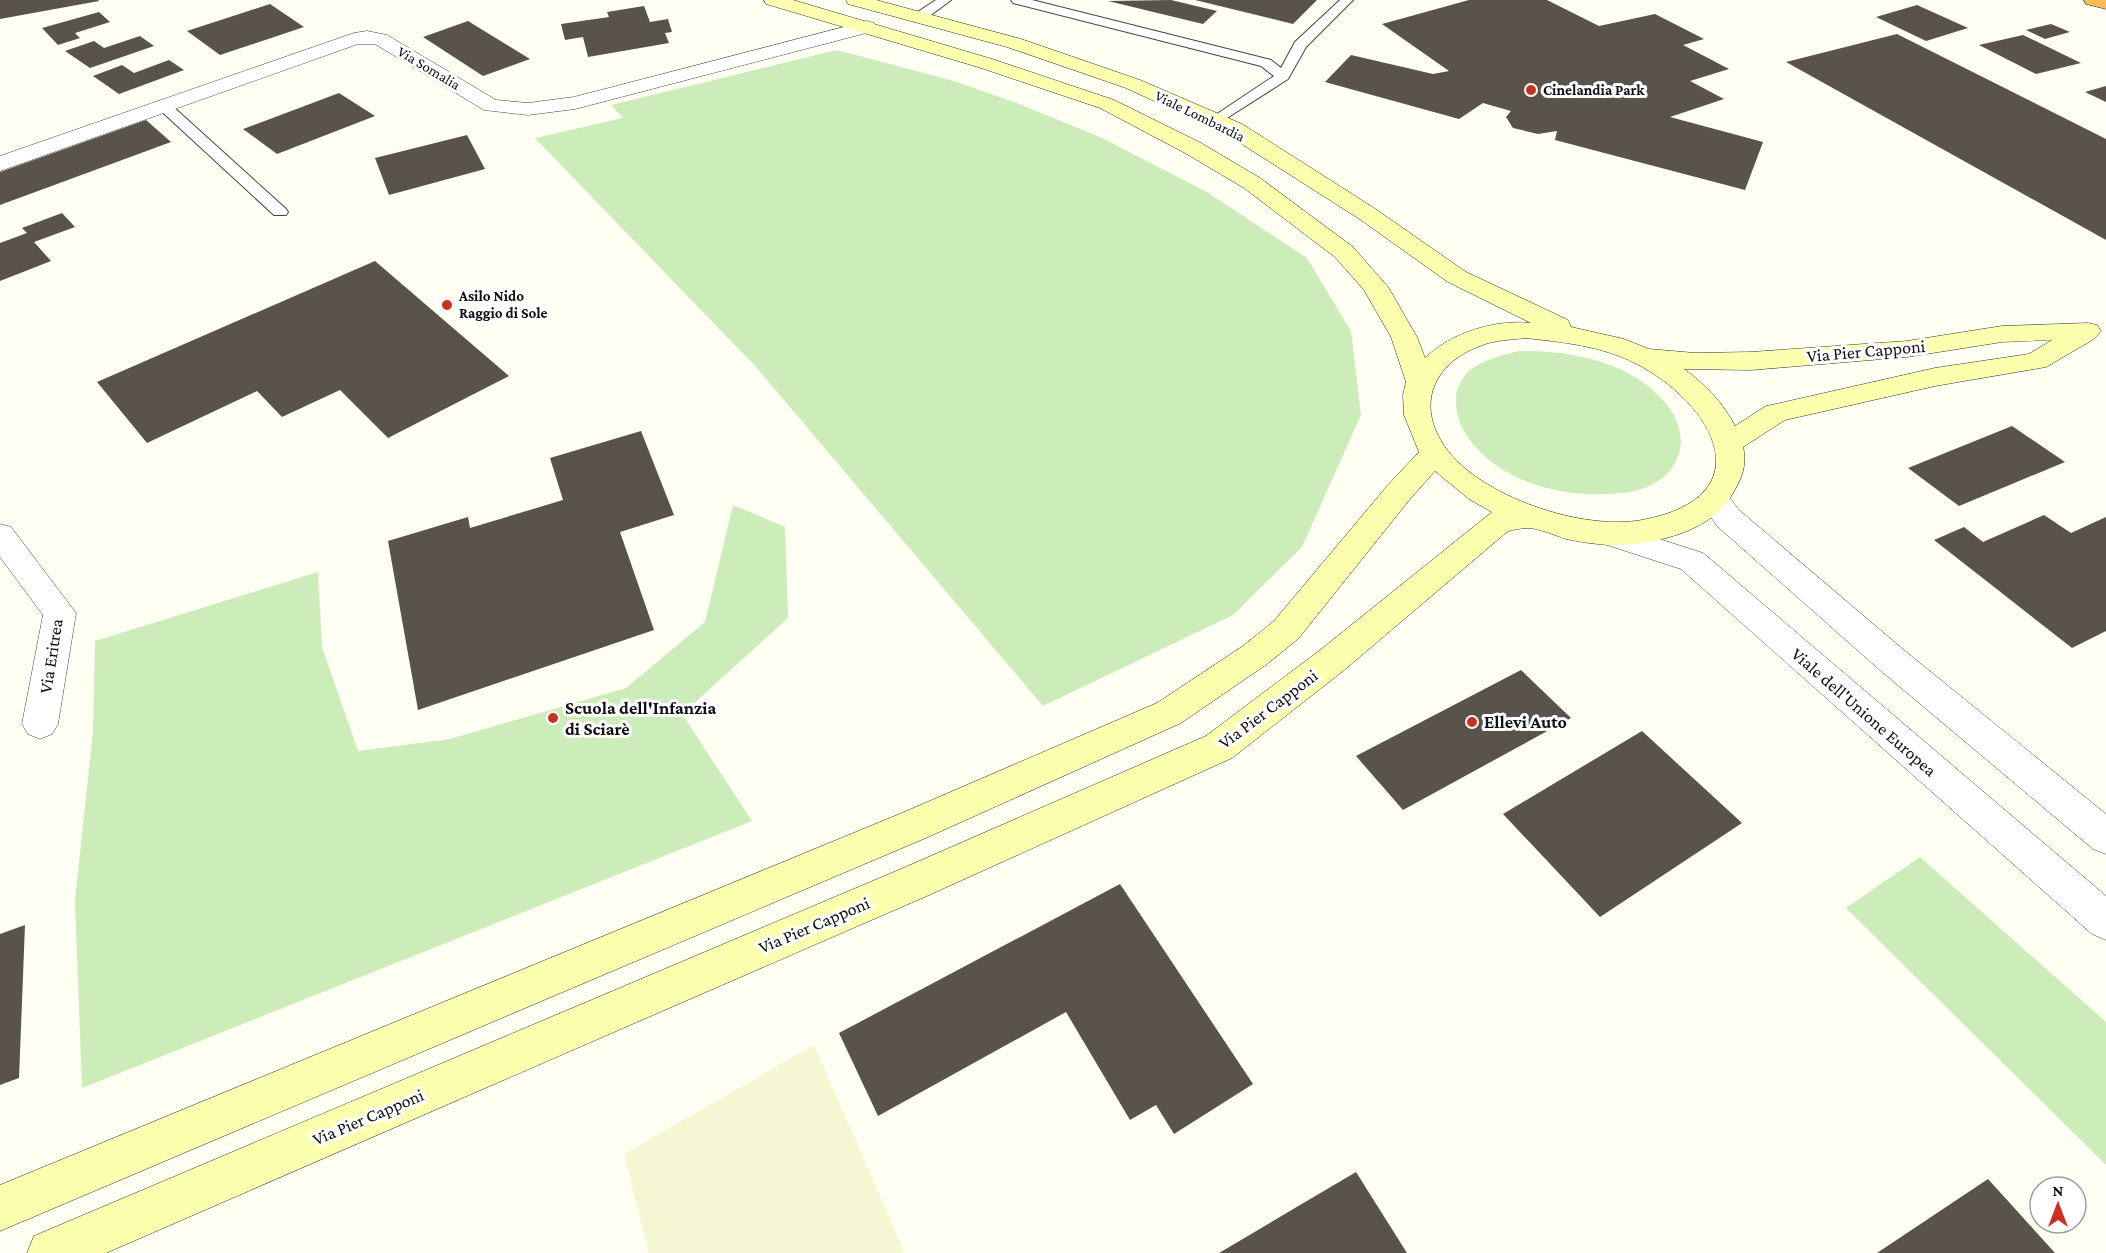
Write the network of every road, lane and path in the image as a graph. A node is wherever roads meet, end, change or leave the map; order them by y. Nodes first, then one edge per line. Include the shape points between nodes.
1 (773, 0) edge
2 (855, 0) edge
3 (945, 0) edge
4 (1017, 0) edge
5 (1347, 0) edge
6 (2093, 0) edge
7 (2106, 3) edge
8 (918, 18) junction
9 (867, 27) junction
10 (1283, 76) junction
11 (164, 106) junction
12 (1216, 121) junction
13 (0, 164) edge
14 (280, 212) dead end
15 (2097, 328) edge
16 (1577, 335) junction
17 (1643, 356) junction
18 (1420, 382) junction
19 (1729, 443) junction
20 (1434, 454) junction
21 (1714, 500) junction
22 (1528, 517) junction
23 (1606, 533) junction
24 (0, 535) edge
25 (40, 724) dead end
26 (2106, 837) edge
27 (2106, 921) edge
28 (0, 1208) edge
29 (51, 1253) edge

1 - 9 main road, Viale Lombardia
2 - 8 main road, Viale Lombardia
3 - 8 lane
4 - 10 lane via 1266,63
5 - 10 lane via 1300,45
6 - 7 highway
8 - 12 main road, Viale Lombardia via 1014,44 1133,84
9 - 11 street, Via Somalia via 575,103 528,109 491,106 380,39 367,37
9 - 18 main road, Viale Lombardia via 1107,104 1252,183 1344,252 1375,287 1404,337
10 - 12 lane
11 - 13 street, Via Somalia
11 - 14 lane
12 - 16 main road, Viale Lombardia via 1366,213 1457,277
15 - 17 main road, Via Pier Capponi via 2002,334 1907,349 1751,361 1695,362
15 - 19 main road, Via Pier Capponi via 2036,361 1935,377 1776,413
16 - 17 main road
16 - 18 main road via 1525,330 1478,337 1442,355
17 - 19 main road via 1690,386 1708,404
18 - 20 main road via 1416,416
19 - 21 main road via 1729,473
20 - 22 main road via 1473,489
20 - 28 main road via 1286,630 1169,713 904,830
21 - 23 main road via 1687,519 1650,530
21 - 26 street via 1728,518 1893,661
22 - 23 main road
22 - 29 main road, Via Pier Capponi via 1500,521 1331,662 1219,747 915,882
23 - 27 street, Viale dell'Unione Europea via 1692,561
24 - 25 street, Via Eritrea via 60,613

